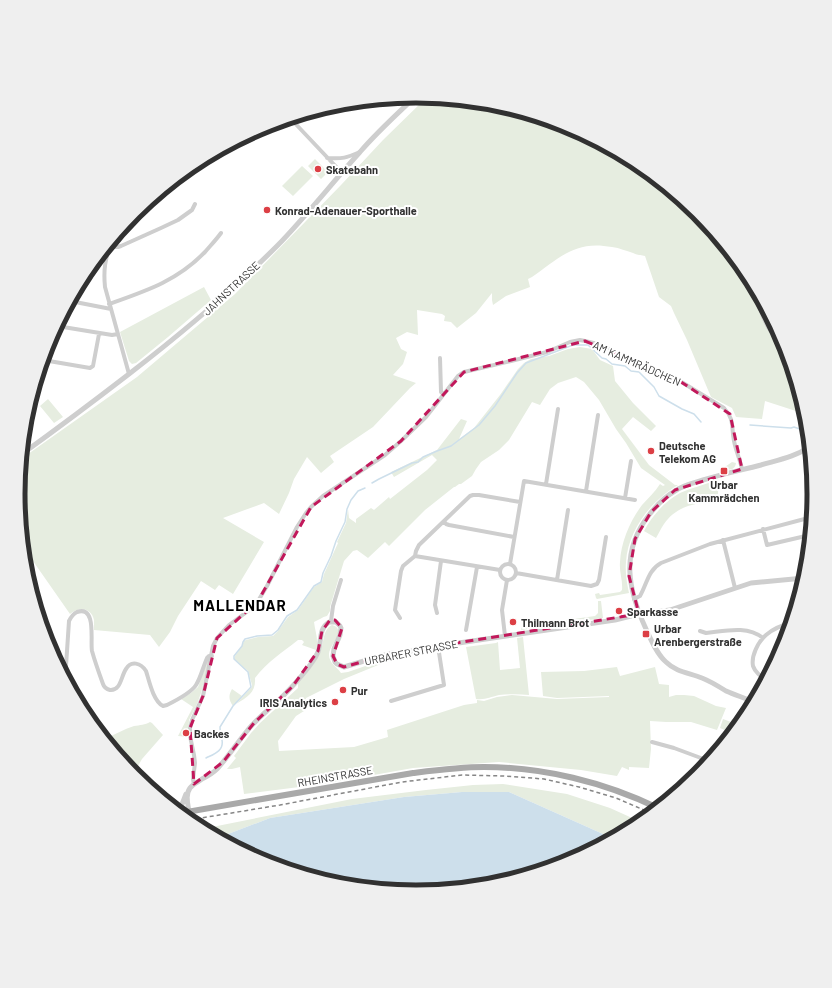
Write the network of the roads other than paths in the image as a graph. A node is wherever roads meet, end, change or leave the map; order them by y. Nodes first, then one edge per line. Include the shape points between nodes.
1 (409, 103) edge
2 (294, 123) edge
3 (360, 151) junction
4 (327, 158) junction
5 (342, 173) junction
6 (196, 204) dead end
7 (220, 233) dead end
8 (113, 247) edge
9 (107, 255) edge
10 (75, 302) edge
11 (110, 306) junction
12 (761, 309) edge
13 (62, 327) edge
14 (771, 331) edge
15 (99, 334) junction
16 (118, 334) junction
17 (440, 358) dead end
18 (49, 361) edge
19 (129, 374) junction
20 (444, 394) junction
21 (558, 409) dead end
22 (598, 415) dead end
23 (27, 450) edge
24 (805, 450) edge
25 (631, 461) dead end
26 (742, 470) junction
27 (546, 484) junction
28 (586, 491) junction
29 (625, 498) junction
30 (635, 500) dead end
31 (520, 502) junction
32 (568, 510) dead end
33 (806, 518) edge
34 (444, 521) junction
35 (763, 529) junction
36 (805, 535) edge
37 (514, 536) junction
38 (606, 537) dead end
39 (723, 540) junction
40 (415, 556) junction
41 (441, 561) junction
42 (510, 564) junction
43 (477, 567) junction
44 (500, 570) junction
45 (516, 574) junction
46 (797, 579) edge
47 (341, 580) dead end
48 (507, 580) junction
49 (557, 580) junction
50 (735, 588) junction
51 (634, 599) junction
52 (437, 613) dead end
53 (639, 614) junction
54 (400, 618) dead end
55 (332, 621) junction
56 (784, 625) edge
57 (466, 630) dead end
58 (700, 631) dead end
59 (505, 636) junction
60 (763, 638) junction
61 (438, 646) junction
62 (212, 656) junction
63 (65, 668) edge
64 (762, 677) edge
65 (748, 700) edge
66 (391, 701) dead end
67 (652, 742) dead end
68 (703, 759) edge
69 (194, 784) junction
70 (188, 792) junction
71 (652, 805) edge
72 (181, 806) edge
73 (189, 812) joint

1 - 3 street, JAHNSTRASSE
2 - 4 street
3 - 4 street via 342,159
3 - 5 street, JAHNSTRASSE
4 - 5 street
5 - 19 street, JAHNSTRASSE via 298,224 241,280
6 - 8 street via 178,220 122,246
7 - 11 street via 203,254 172,278
9 - 11 street via 104,276
10 - 11 street
11 - 16 street
12 - 14 street
13 - 15 street
15 - 16 street
15 - 18 street via 93,366 90,368
16 - 19 street
17 - 20 street via 441,392
19 - 23 street, JAHNSTRASSE
20 - 26 street, AM KAMMRÄDCHEN via 464,372 547,352 570,342 592,342 675,378 724,408 732,420
20 - 62 street, AM KAMMRÄDCHEN via 426,417 385,455 323,496 311,507 297,527 258,601 221,632 216,638
21 - 27 street
22 - 28 street
24 - 26 street via 789,458
25 - 29 street
26 - 51 street via 683,486 663,499 651,512 638,532 630,555
27 - 28 street
27 - 31 street via 524,480
28 - 29 street
29 - 30 street
31 - 34 street via 473,495
31 - 37 street
32 - 49 street
33 - 35 street
34 - 37 street via 449,526
34 - 40 street via 419,545
35 - 36 street via 767,545
35 - 39 street
37 - 42 street
38 - 49 street via 597,584 591,586
39 - 50 street
39 - 51 street via 658,565 650,574 640,596
40 - 41 street
40 - 54 street via 401,571 395,610
41 - 43 street
41 - 52 street via 435,605
42 - 44 street via 502,566
42 - 45 street via 516,568
43 - 44 street
43 - 57 street
44 - 48 street via 502,578
45 - 48 street via 514,578
45 - 49 street
46 - 50 street, URBARER STRASSE via 756,582
47 - 55 street via 333,606
48 - 59 street via 502,610
50 - 53 street, URBARER STRASSE via 670,610
51 - 53 street
53 - 59 street, URBARER STRASSE via 615,620
53 - 65 street via 659,653 668,664
55 - 61 street, URBARER STRASSE via 341,628 333,656 335,662 342,666 393,653
55 - 69 street via 324,627 318,652 292,687 254,723 216,770
56 - 60 street
58 - 60 street via 706,634 744,630 754,632
59 - 61 street, URBARER STRASSE
60 - 64 street via 753,659 753,667
61 - 66 street via 444,685
62 - 63 street via 207,658 194,689 167,705 158,703 146,670 138,664 128,666 118,686 109,689 104,687 92,650 92,625 89,615 80,612 72,615 69,621
62 - 69 street, AM KAMMRÄDCHEN via 203,696 190,728 195,763 192,779
67 - 68 street
69 - 70 street
70 - 72 street
70 - 73 street
71 - 73 main road, RHEINSTRASSE via 627,794 574,778 535,771 456,768 413,773

